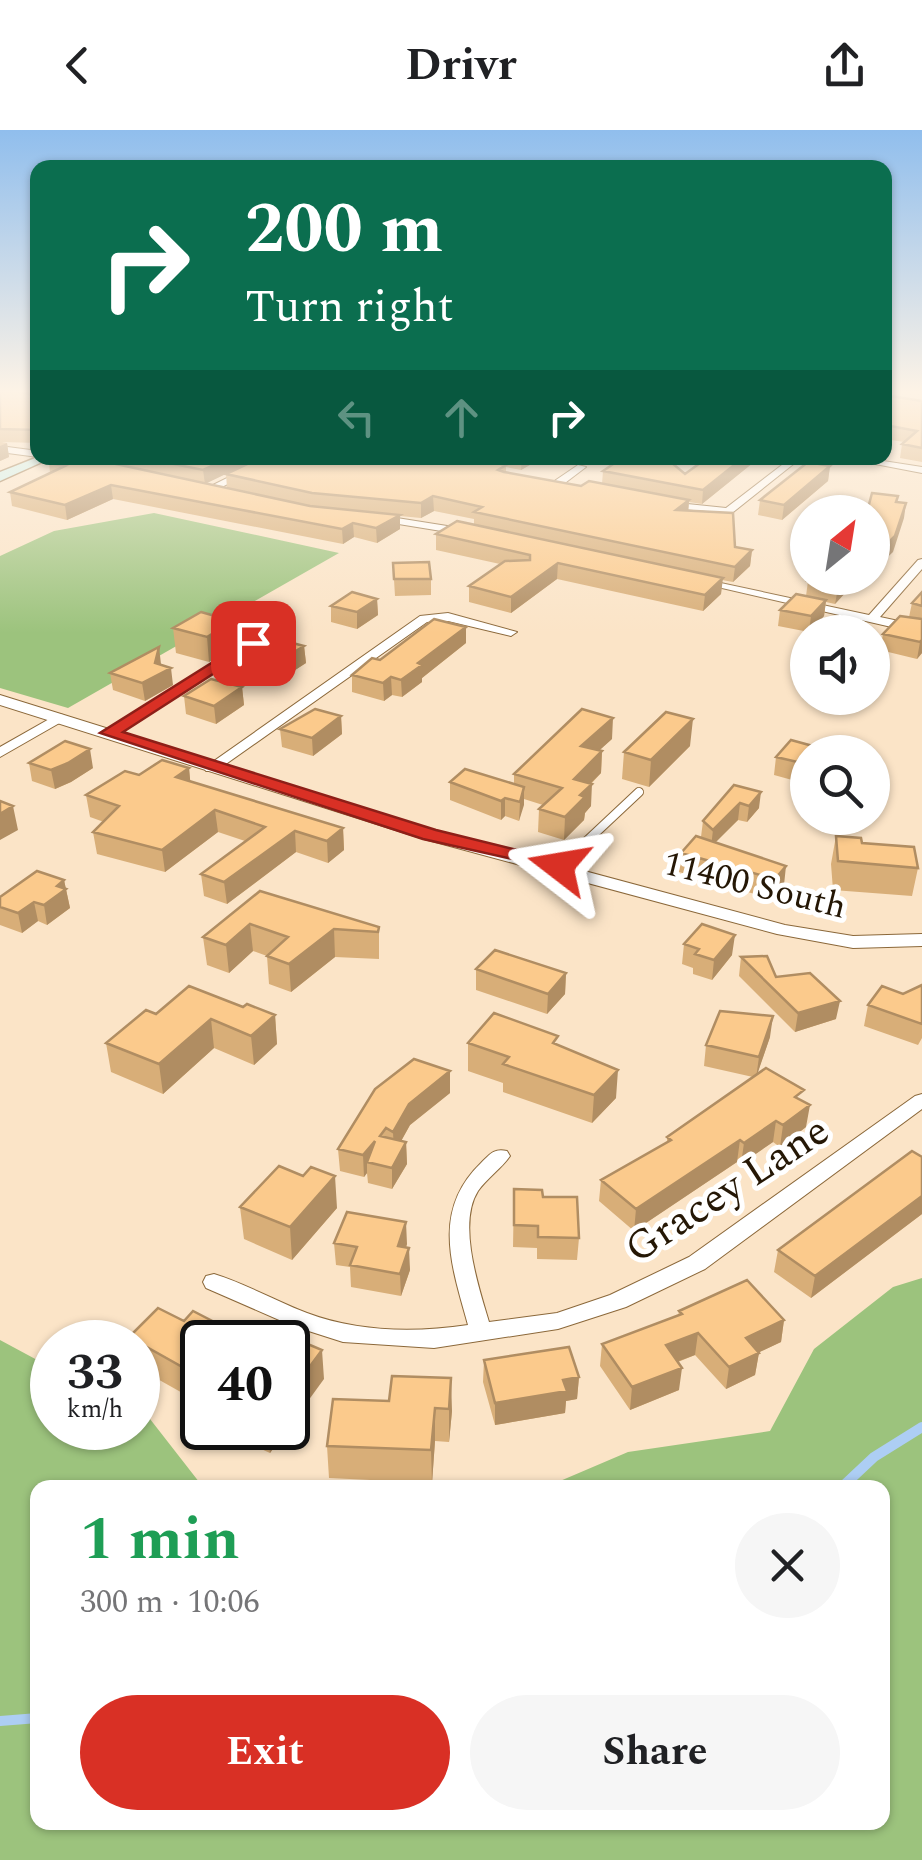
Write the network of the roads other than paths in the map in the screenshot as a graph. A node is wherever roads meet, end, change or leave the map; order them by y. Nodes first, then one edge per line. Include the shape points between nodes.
1 (246, 472) edge
2 (576, 472) edge
3 (777, 472) edge
4 (538, 480) edge
5 (558, 484) junction
6 (187, 487) edge
7 (576, 487) edge
8 (206, 491) junction
9 (223, 495) edge
10 (647, 501) edge
11 (361, 517) edge
12 (484, 536) edge
13 (922, 562) edge
14 (697, 582) edge
15 (853, 615) edge
16 (876, 615) edge
17 (890, 623) edge
18 (922, 630) edge
19 (511, 632) dead end
20 (253, 643) dead end
21 (0, 700) edge
22 (58, 718) junction
23 (109, 733) junction
24 (0, 753) edge
25 (212, 768) junction
26 (638, 792) dead end
27 (559, 866) junction
28 (922, 940) edge
29 (922, 1100) edge
30 (500, 1156) dead end
31 (214, 1282) dead end
32 (481, 1334) junction

1 - 8 street
2 - 5 street
3 - 10 street via 721,513
4 - 5 street
5 - 7 street
6 - 8 street
8 - 9 street
11 - 12 street
13 - 16 street
14 - 15 street
17 - 18 street
19 - 25 street via 448,617 424,619
20 - 23 lane
21 - 22 street, 11400 South
22 - 23 street, 11400 South
22 - 24 street
23 - 25 street, 11400 South
25 - 27 street, 11400 South via 430,835
26 - 27 lane
27 - 28 street, 11400 South via 818,938
29 - 32 street, Gracey Lane via 660,1284 558,1321
30 - 32 street via 462,1205 462,1247
31 - 32 street, Gracey Lane via 343,1333 434,1340

